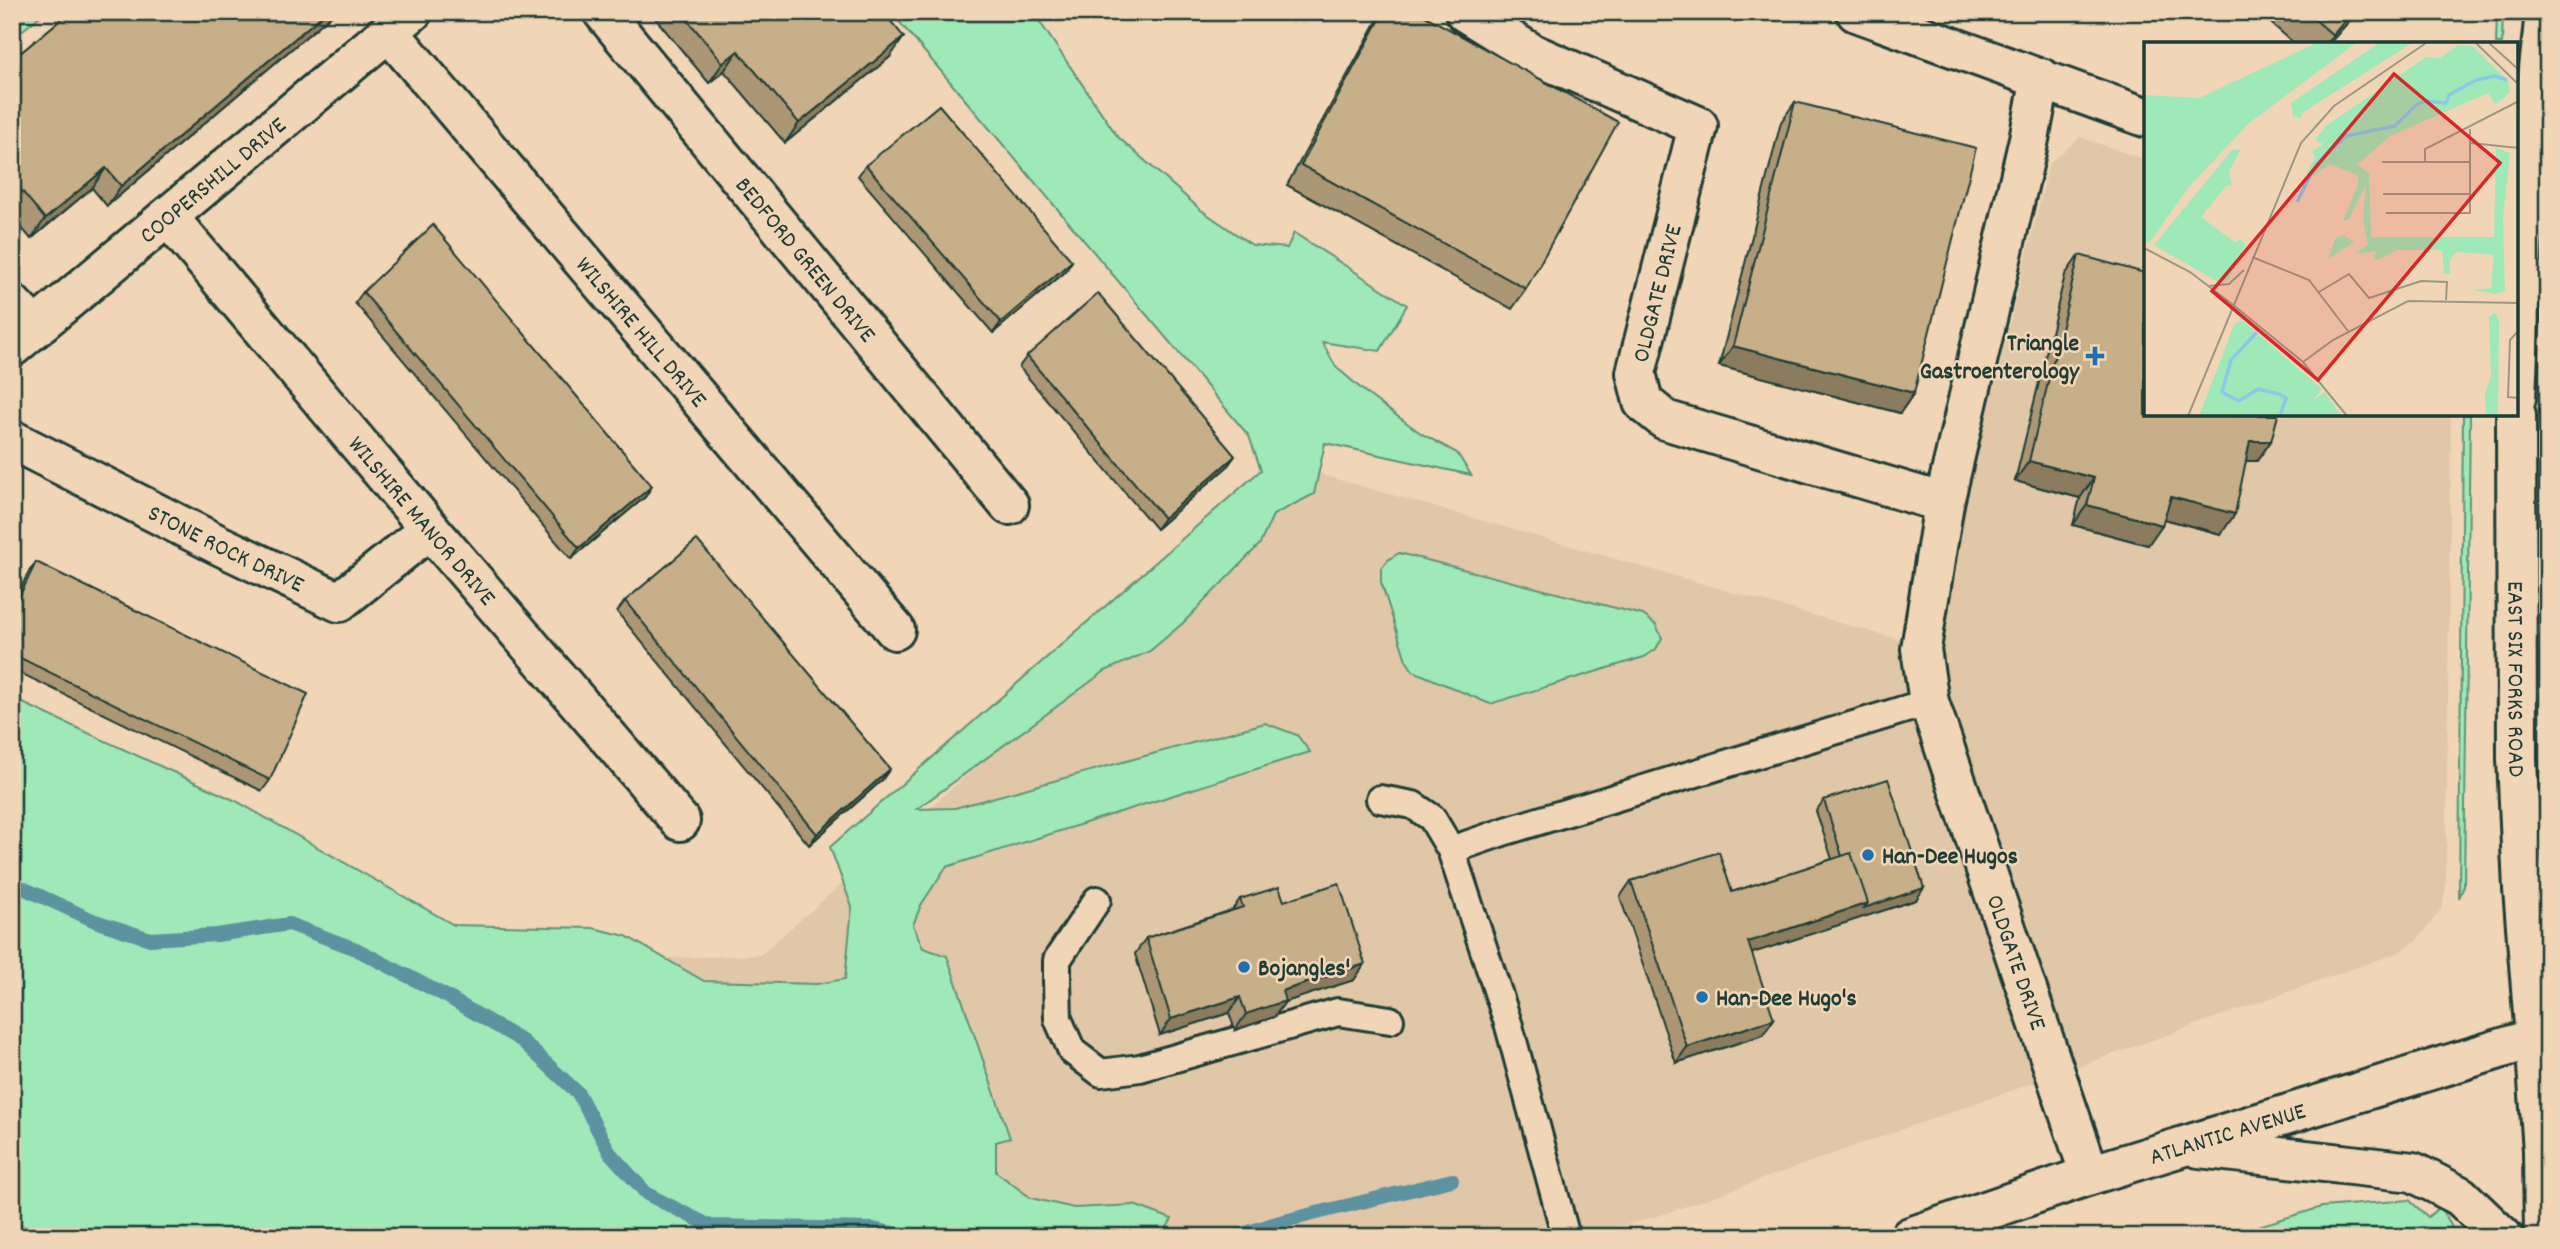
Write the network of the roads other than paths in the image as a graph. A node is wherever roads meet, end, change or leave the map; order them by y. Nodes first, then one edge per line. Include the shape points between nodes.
1 (603, 12) edge
2 (1465, 12) edge
3 (1856, 12) edge
4 (2545, 12) edge
5 (400, 22) edge
6 (2041, 78) junction
7 (2144, 117) edge
8 (2520, 210) edge
9 (168, 217) junction
10 (2518, 304) edge
11 (20, 326) edge
12 (2516, 416) edge
13 (12, 440) edge
14 (1944, 503) junction
15 (1009, 505) dead end
16 (430, 529) junction
17 (895, 630) dead end
18 (1930, 702) junction
19 (1380, 799) dead end
20 (680, 821) dead end
21 (1451, 850) junction
22 (1097, 900) dead end
23 (1390, 1020) dead end
24 (2541, 1036) edge
25 (2183, 1146) junction
26 (2090, 1175) junction
27 (1566, 1237) edge
28 (1910, 1237) edge
29 (2503, 1237) edge
30 (2544, 1237) edge

1 - 15 street, BEDFORD GREEN DRIVE
2 - 14 street, OLDGATE DRIVE via 1533,54 1698,126 1636,373 1643,401 1665,420
3 - 6 street
4 - 8 street
5 - 9 street, COOPERSHILL DRIVE
5 - 17 street, WILSHIRE HILL DRIVE
6 - 7 street
6 - 14 street, OLDGATE DRIVE
8 - 10 street
9 - 11 street, COOPERSHILL DRIVE
9 - 16 street, WILSHIRE MANOR DRIVE
12 - 24 street, EAST SIX FORKS ROAD via 2517,759 2523,889
13 - 16 street, STONE ROCK DRIVE via 339,601
14 - 18 street, OLDGATE DRIVE via 1921,649
16 - 20 street, WILSHIRE MANOR DRIVE
18 - 21 lane
18 - 26 street, OLDGATE DRIVE
19 - 21 lane via 1413,805 1432,818
21 - 27 lane via 1509,1026
22 - 23 lane via 1057,960 1057,981 1058,1019 1072,1051 1101,1073 1140,1068 1338,1012
24 - 25 street, ATLANTIC AVENUE
24 - 30 street, EAST SIX FORKS ROAD
25 - 26 street, ATLANTIC AVENUE
25 - 29 street via 2413,1172 2460,1196
26 - 28 street, ATLANTIC AVENUE

